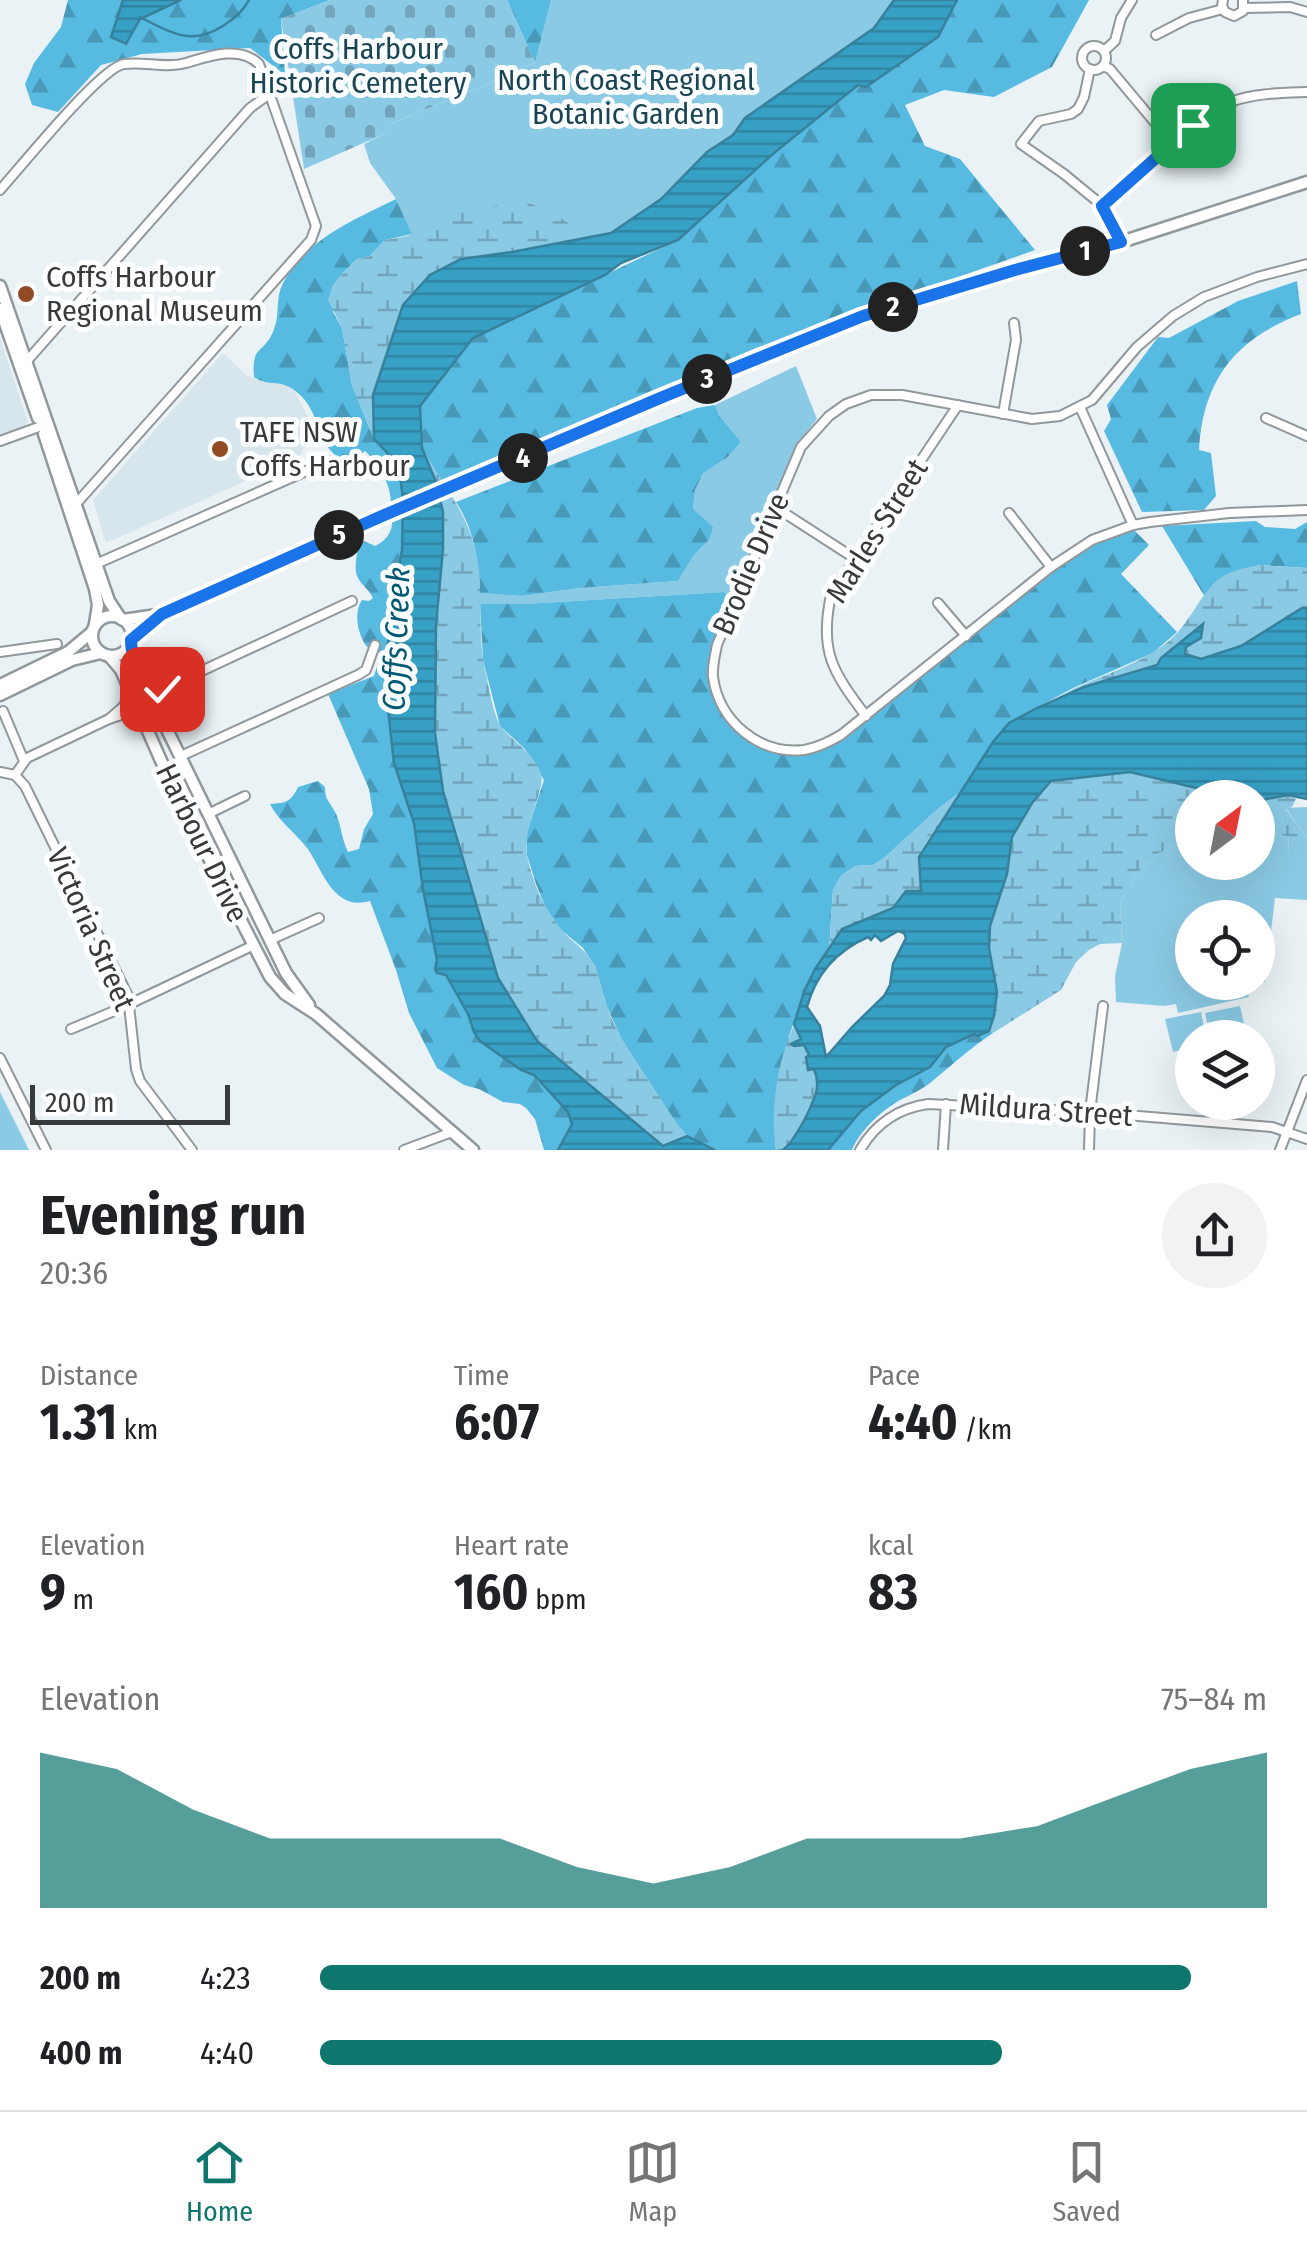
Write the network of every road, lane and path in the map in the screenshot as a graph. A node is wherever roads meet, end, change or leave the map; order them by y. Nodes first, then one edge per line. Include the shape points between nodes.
1 (1132, 0) edge
2 (1243, 4) edge
3 (1223, 5) edge
4 (1307, 12) edge
5 (1156, 35) dead end
6 (1104, 51) junction
7 (1103, 66) junction
8 (1090, 69) junction
9 (1307, 92) edge
10 (268, 94) junction
11 (1172, 143) junction
12 (1307, 182) edge
13 (0, 190) edge
14 (1102, 206) junction
15 (1121, 242) junction
16 (1307, 264) edge
17 (0, 286) edge
18 (0, 309) edge
19 (1014, 323) dead end
20 (26, 362) junction
21 (958, 405) junction
22 (1080, 407) junction
23 (1003, 414) junction
24 (1266, 418) dead end
25 (44, 425) junction
26 (1307, 436) edge
27 (0, 441) edge
28 (328, 462) dead end
29 (75, 505) junction
30 (775, 507) junction
31 (1307, 510) edge
32 (1010, 513) dead end
33 (1133, 525) junction
34 (854, 558) junction
35 (96, 564) junction
36 (1051, 567) junction
37 (352, 601) dead end
38 (938, 603) dead end
39 (162, 614) junction
40 (122, 619) junction
41 (94, 628) junction
42 (966, 636) junction
43 (131, 642) junction
44 (57, 644) dead end
45 (374, 644) dead end
46 (0, 652) edge
47 (105, 655) junction
48 (0, 685) edge
49 (130, 690) junction
50 (0, 694) edge
51 (150, 695) junction
52 (4, 712) dead end
53 (142, 716) junction
54 (866, 716) junction
55 (109, 719) junction
56 (181, 756) junction
57 (24, 761) junction
58 (0, 772) edge
59 (14, 775) junction
60 (245, 796) dead end
61 (208, 814) junction
62 (319, 918) dead end
63 (270, 940) junction
64 (252, 946) junction
65 (130, 1003) junction
66 (1103, 1006) dead end
67 (316, 1014) junction
68 (71, 1029) dead end
69 (0, 1058) edge
70 (1307, 1080) edge
71 (946, 1104) junction
72 (1090, 1112) junction
73 (452, 1132) junction
74 (1286, 1132) junction
75 (1307, 1139) edge
76 (46, 1150) edge
77 (192, 1150) edge
78 (404, 1150) edge
79 (473, 1150) edge
80 (860, 1150) edge
81 (943, 1150) edge
82 (1088, 1150) edge
83 (1280, 1150) edge

1 - 6 street via 1118,37
2 - 3 street via 1234,16
2 - 4 street
3 - 5 street
6 - 7 street
6 - 8 street via 1092,46 1084,52
7 - 8 street
7 - 11 street
8 - 14 street via 1078,109 1040,121 1020,144
9 - 11 street via 1229,103
10 - 13 street via 259,64 248,55 174,66 121,64 98,80
10 - 20 street
10 - 29 street via 316,226 311,240
11 - 14 street
12 - 15 street
14 - 15 street
15 - 39 street via 863,316
16 - 22 street via 1204,296 1173,316
17 - 20 street
18 - 25 street
19 - 23 street
20 - 25 street
21 - 23 street, Brodie Drive
21 - 30 street, Brodie Drive via 871,394 846,404 800,447
21 - 34 street, Marles Street
22 - 23 street, Brodie Drive via 1041,419
22 - 33 street
24 - 26 street
25 - 27 street
25 - 29 street
25 - 41 street via 95,589
28 - 35 street
29 - 35 street
30 - 34 street
30 - 54 street, Brodie Drive via 717,645 713,669 720,700 739,728 780,750 824,744
31 - 33 street, Brodie Drive
32 - 36 street
33 - 36 street, Brodie Drive via 1092,540
34 - 54 street, Marles Street via 831,594 826,641 833,666
35 - 40 street
36 - 42 street, Brodie Drive
37 - 51 street
38 - 42 street
39 - 40 street
39 - 43 street
40 - 41 street via 104,618
40 - 43 street
41 - 47 street via 93,644
41 - 48 street via 68,652
42 - 54 street, Brodie Drive
43 - 47 street via 122,654
43 - 51 street, Harbour Drive
44 - 46 street
45 - 56 street via 358,675
47 - 49 street, Harbour Drive
47 - 50 street via 62,664
49 - 51 street
49 - 53 street, Harbour Drive
49 - 55 street
51 - 56 street, Harbour Drive
52 - 57 street
53 - 55 street
53 - 64 street, Harbour Drive
55 - 57 street
56 - 61 street, Harbour Drive
57 - 59 street
58 - 59 street
59 - 65 street, Victoria Street
60 - 61 street
61 - 63 street, Harbour Drive
62 - 63 street
63 - 67 street, Harbour Drive
64 - 65 street
64 - 67 street, Harbour Drive via 286,994
65 - 68 street
65 - 77 street, Victoria Street via 138,1076
66 - 72 street
67 - 73 street, Harbour Drive
69 - 76 street
70 - 74 street
71 - 72 street, Mildura Street
71 - 80 street, Mildura Street via 909,1106
71 - 81 street
72 - 74 street, Mildura Street
72 - 82 street
73 - 78 street
73 - 79 street, Harbour Drive
74 - 75 street, Mildura Street
74 - 83 street

